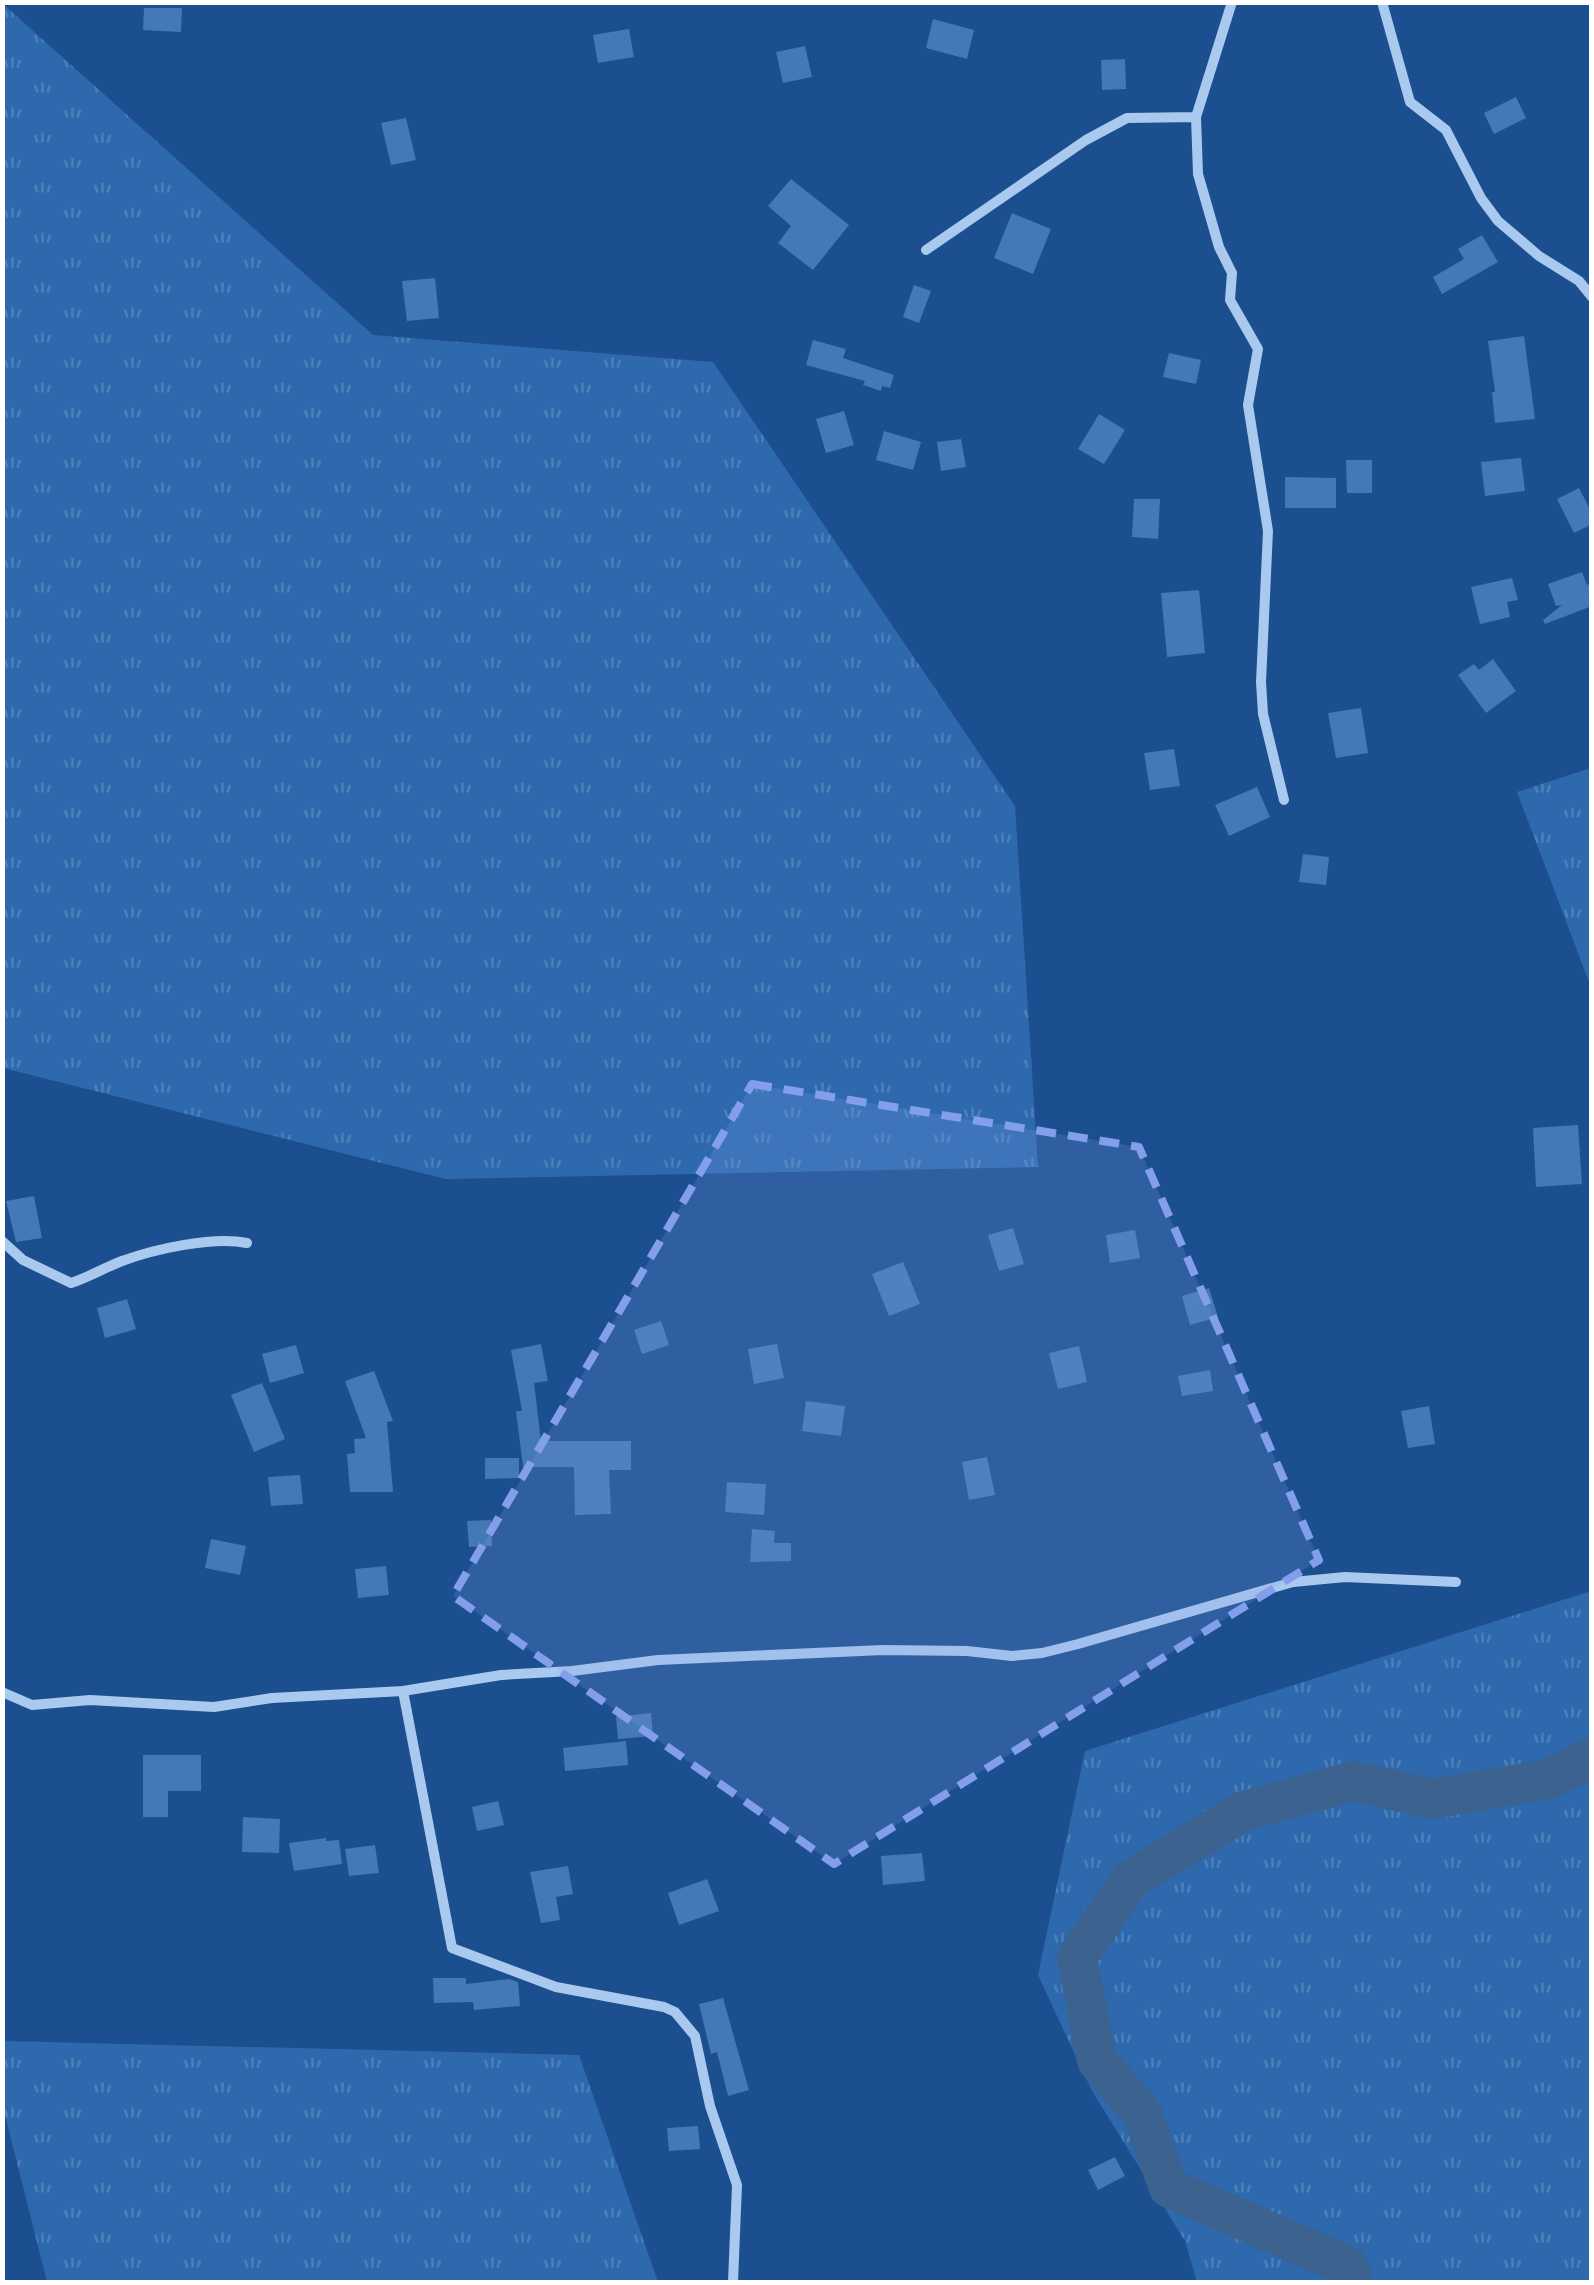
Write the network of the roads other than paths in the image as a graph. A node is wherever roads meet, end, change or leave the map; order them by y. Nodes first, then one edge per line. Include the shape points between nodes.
1 (1232, 2) edge
2 (1382, 2) edge
3 (1196, 117) junction
4 (926, 250) dead end
5 (1592, 296) edge
6 (1284, 800) dead end
7 (2, 1241) edge
8 (247, 1243) dead end
9 (1456, 1582) dead end
10 (404, 1691) junction
11 (2, 1692) edge
12 (733, 2282) edge

1 - 3 street
2 - 5 street via 1410,102 1446,130 1498,221
3 - 4 street via 1127,118
3 - 6 street via 1198,174 1232,273 1230,300 1258,349 1248,405 1268,531 1261,682
7 - 8 street via 22,1260 71,1283 122,1261 182,1247 226,1239
9 - 10 street via 1293,1582 1042,1653 750,1654 501,1675
10 - 11 street via 196,1707 90,1700 32,1705
10 - 12 street via 452,1948 556,1986 664,2006 694,2036 736,2185

